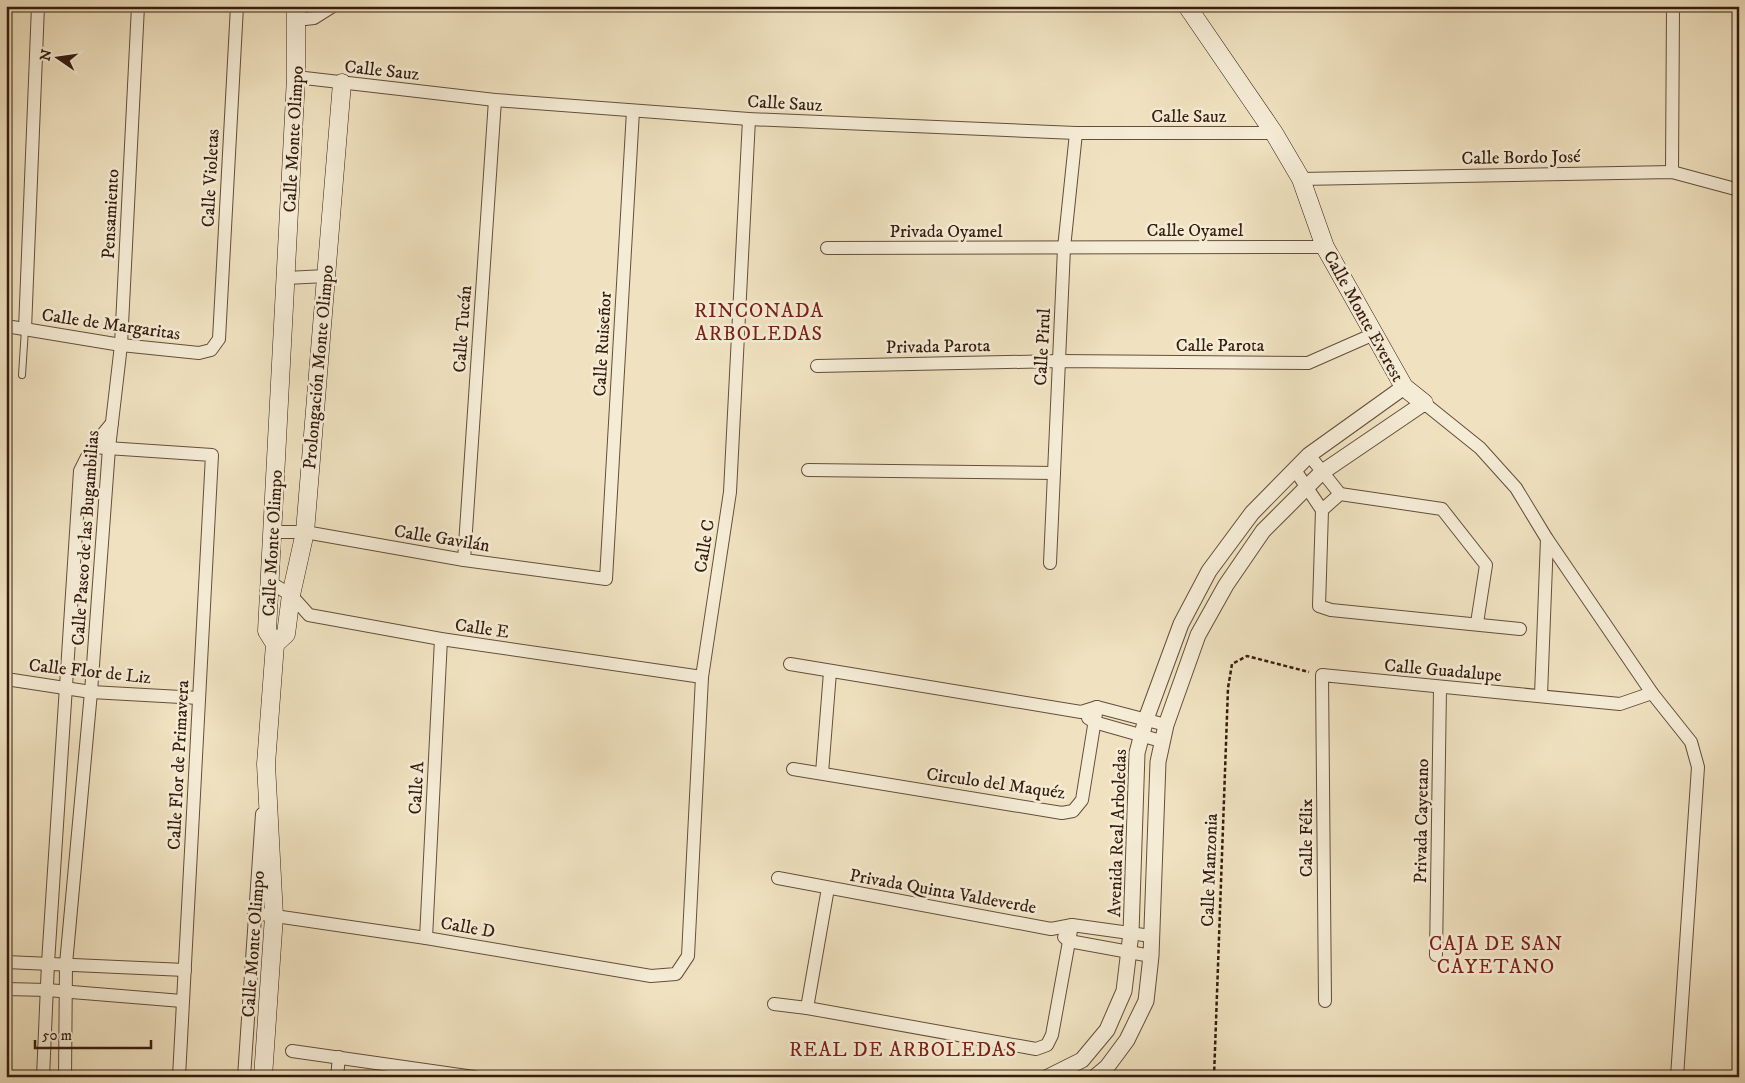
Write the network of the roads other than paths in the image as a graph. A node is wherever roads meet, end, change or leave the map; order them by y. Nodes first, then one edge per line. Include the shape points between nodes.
1 (38, 6) edge
2 (138, 6) edge
3 (237, 6) edge
4 (333, 6) edge
5 (1187, 6) edge
6 (1673, 6) edge
7 (296, 13) edge
8 (296, 78) junction
9 (342, 83) junction
10 (495, 100) junction
11 (633, 111) junction
12 (749, 119) junction
13 (1076, 133) junction
14 (1274, 133) junction
15 (1672, 172) junction
16 (1301, 179) junction
17 (1739, 190) edge
18 (1325, 247) junction
19 (827, 248) dead end
20 (1064, 248) junction
21 (326, 276) junction
22 (286, 278) junction
23 (6, 326) edge
24 (25, 329) junction
25 (1374, 334) junction
26 (121, 345) junction
27 (211, 350) joint
28 (1059, 361) junction
29 (817, 366) dead end
30 (22, 375) dead end
31 (1404, 387) junction
32 (1424, 403) junction
33 (112, 423) junction
34 (92, 447) junction
35 (108, 448) junction
36 (1309, 455) junction
37 (808, 470) dead end
38 (1295, 470) junction
39 (1054, 473) junction
40 (1321, 473) junction
41 (1307, 486) junction
42 (1340, 494) junction
43 (1322, 510) junction
44 (273, 532) junction
45 (305, 532) junction
46 (1547, 539) junction
47 (464, 560) junction
48 (1050, 563) dead end
49 (606, 579) joint
50 (271, 583) junction
51 (291, 595) junction
52 (1477, 624) junction
53 (1520, 629) dead end
54 (441, 640) junction
55 (275, 644) junction
56 (790, 664) dead end
57 (830, 672) junction
58 (1322, 675) joint
59 (702, 677) junction
60 (6, 679) edge
61 (65, 688) junction
62 (1440, 688) junction
63 (91, 692) junction
64 (1652, 693) junction
65 (1541, 695) junction
66 (199, 698) junction
67 (1097, 707) junction
68 (1080, 712) junction
69 (1146, 719) junction
70 (1094, 722) junction
71 (1166, 725) junction
72 (1140, 736) junction
73 (1161, 741) junction
74 (266, 764) junction
75 (792, 769) dead end
76 (822, 773) junction
77 (778, 878) dead end
78 (828, 888) junction
79 (254, 913) junction
80 (274, 916) junction
81 (1072, 925) junction
82 (1051, 929) junction
83 (1131, 933) junction
84 (1151, 936) junction
85 (426, 938) junction
86 (1070, 941) junction
87 (1130, 952) junction
88 (1436, 955) dead end
89 (1151, 956) junction
90 (6, 962) edge
91 (48, 963) junction
92 (66, 964) junction
93 (184, 970) junction
94 (676, 974) joint
95 (6, 989) edge
96 (46, 990) junction
97 (65, 992) junction
98 (1325, 1001) dead end
99 (182, 1002) junction
100 (774, 1004) dead end
101 (248, 1008) junction
102 (807, 1008) junction
103 (266, 1012) junction
104 (292, 1051) dead end
105 (339, 1056) junction
106 (43, 1077) edge
107 (65, 1077) edge
108 (179, 1077) edge
109 (244, 1077) edge
110 (263, 1077) edge
111 (338, 1077) edge
112 (474, 1077) edge
113 (1048, 1077) edge
114 (1095, 1077) edge
115 (1677, 1077) edge

1 - 24 street
2 - 26 street, Pensamiento
3 - 27 street, Calle Violetas via 219,339
4 - 7 street via 314,18
5 - 14 main road, Calle Monte Everest
6 - 15 street
7 - 8 main road, Calle Monte Olimpo
8 - 9 street, Calle Sauz
8 - 22 main road, Calle Monte Olimpo
9 - 10 street, Calle Sauz
9 - 21 main road, Prolongación Monte Olimpo
10 - 11 street, Calle Sauz
10 - 47 street, Calle Tucán
11 - 12 street, Calle Sauz
11 - 49 street, Calle Ruiseñor
12 - 13 street, Calle Sauz
12 - 59 street, Calle C via 730,492
13 - 14 street, Calle Sauz
13 - 20 street, Calle Pirul
14 - 16 main road, Calle Monte Everest
15 - 16 street, Calle Bordo José
15 - 17 street, Calle Bordo José
16 - 18 main road, Calle Monte Everest
18 - 20 street, Calle Oyamel
18 - 25 main road, Calle Monte Everest
19 - 20 street, Privada Oyamel
20 - 28 street, Calle Pirul
21 - 22 street
21 - 45 main road, Prolongación Monte Olimpo
22 - 44 main road, Calle Monte Olimpo
23 - 24 street, Calle de Margaritas
24 - 26 street, Calle de Margaritas
24 - 30 lane
25 - 28 street, Calle Parota via 1308,363
25 - 31 main road, Calle Monte Everest
26 - 27 street, Calle de Margaritas via 199,353
26 - 33 street, Pensamiento
28 - 29 street, Privada Parota
28 - 39 street, Calle Pirul
31 - 32 main road, Calle Monte Everest
31 - 36 street, Avenida Real Arboledas
32 - 40 street
32 - 46 street, Calle Monte Everest via 1480,448 1516,488
33 - 34 street, Calle Paseo de las Bugambilias
33 - 35 street, Calle Paseo de las Bugambilias
34 - 35 street
34 - 61 street, Calle Paseo de las Bugambilias via 80,471
35 - 63 street, Calle Paseo de las Bugambilias
35 - 66 street, Calle Flor de Primavera via 212,455
36 - 38 street, Avenida Real Arboledas
36 - 40 street
37 - 39 street
38 - 41 street
38 - 69 street, Avenida Real Arboledas via 1252,513 1209,571 1181,624
39 - 48 street, Calle Pirul
40 - 41 street
40 - 42 street
41 - 43 street
41 - 71 street via 1264,531 1226,585 1198,635
42 - 43 street
42 - 52 street via 1442,509 1486,565
43 - 52 street via 1319,606 1331,610
44 - 45 street, Calle Gavilán
44 - 50 main road, Calle Monte Olimpo
45 - 47 street, Calle Gavilán
45 - 51 main road, Prolongación Monte Olimpo
46 - 64 street, Calle Monte Everest
46 - 65 street
47 - 49 street, Calle Gavilán
50 - 51 street, Calle E
50 - 55 main road, Calle Monte Olimpo via 266,631
51 - 54 street, Calle E via 309,615
51 - 55 main road, Prolongación Monte Olimpo via 286,634
52 - 53 street
54 - 59 street, Calle E
54 - 85 street, Calle A
55 - 74 main road, Calle Monte Olimpo
56 - 57 street
57 - 68 street
57 - 76 street
58 - 62 street, Calle Guadalupe
58 - 98 street, Calle Félix
59 - 94 street, Calle C via 688,956
60 - 61 street, Calle Flor de Liz
61 - 63 street, Calle Flor de Liz
61 - 91 street, Calle Paseo de las Bugambilias
62 - 65 street, Calle Guadalupe
62 - 88 street, Privada Cayetano
63 - 66 street, Calle Flor de Liz
63 - 92 street, Calle Paseo de las Bugambilias
64 - 65 street, Calle Guadalupe via 1620,704
64 - 115 street, Calle Monte Everest via 1691,742 1698,767
66 - 93 street, Calle Flor de Primavera
67 - 68 street
67 - 69 street
67 - 70 street, Circulo del Maquéz
68 - 70 street
69 - 71 street
69 - 72 street, Avenida Real Arboledas
70 - 72 street
70 - 76 street, Circulo del Maquéz via 1082,800 1073,811 1062,813
71 - 73 street
72 - 73 street
72 - 83 street, Avenida Real Arboledas
73 - 84 street
74 - 79 street, Calle Monte Olimpo
74 - 80 main road
75 - 76 street, Circulo del Maquéz
77 - 78 street, Privada Quinta Valdeverde
78 - 82 street, Privada Quinta Valdeverde
78 - 102 street, Privada Quinta Valdeverde
79 - 80 street, Calle D
79 - 101 street, Calle Monte Olimpo
80 - 85 street, Calle D
80 - 103 main road
81 - 82 street, Privada Quinta Valdeverde
81 - 83 street, Privada Quinta Valdeverde
81 - 86 street
82 - 86 street, Privada Quinta Valdeverde
83 - 84 street, Privada Quinta Valdeverde
83 - 87 street, Avenida Real Arboledas
84 - 89 street
85 - 94 street, Calle D via 651,976
86 - 87 street, Privada Quinta Valdeverde
86 - 102 street via 1052,1035 1047,1044 1036,1048
87 - 89 street, Privada Quinta Valdeverde
87 - 113 street, Avenida Real Arboledas via 1124,991 1107,1030 1082,1060
89 - 114 street via 1146,1001 1127,1040 1107,1067
90 - 91 street
91 - 92 street
91 - 96 street, Calle Paseo de las Bugambilias
92 - 93 street
92 - 97 street, Calle Paseo de las Bugambilias
93 - 99 street, Calle Flor de Primavera
95 - 96 street
96 - 97 street
96 - 106 street, Calle Paseo de las Bugambilias
97 - 99 street
97 - 107 street, Calle Paseo de las Bugambilias
99 - 108 street, Calle Flor de Primavera
100 - 102 street
101 - 103 street
101 - 109 street, Calle Monte Olimpo
103 - 110 main road
104 - 105 street
105 - 111 street
105 - 112 street

